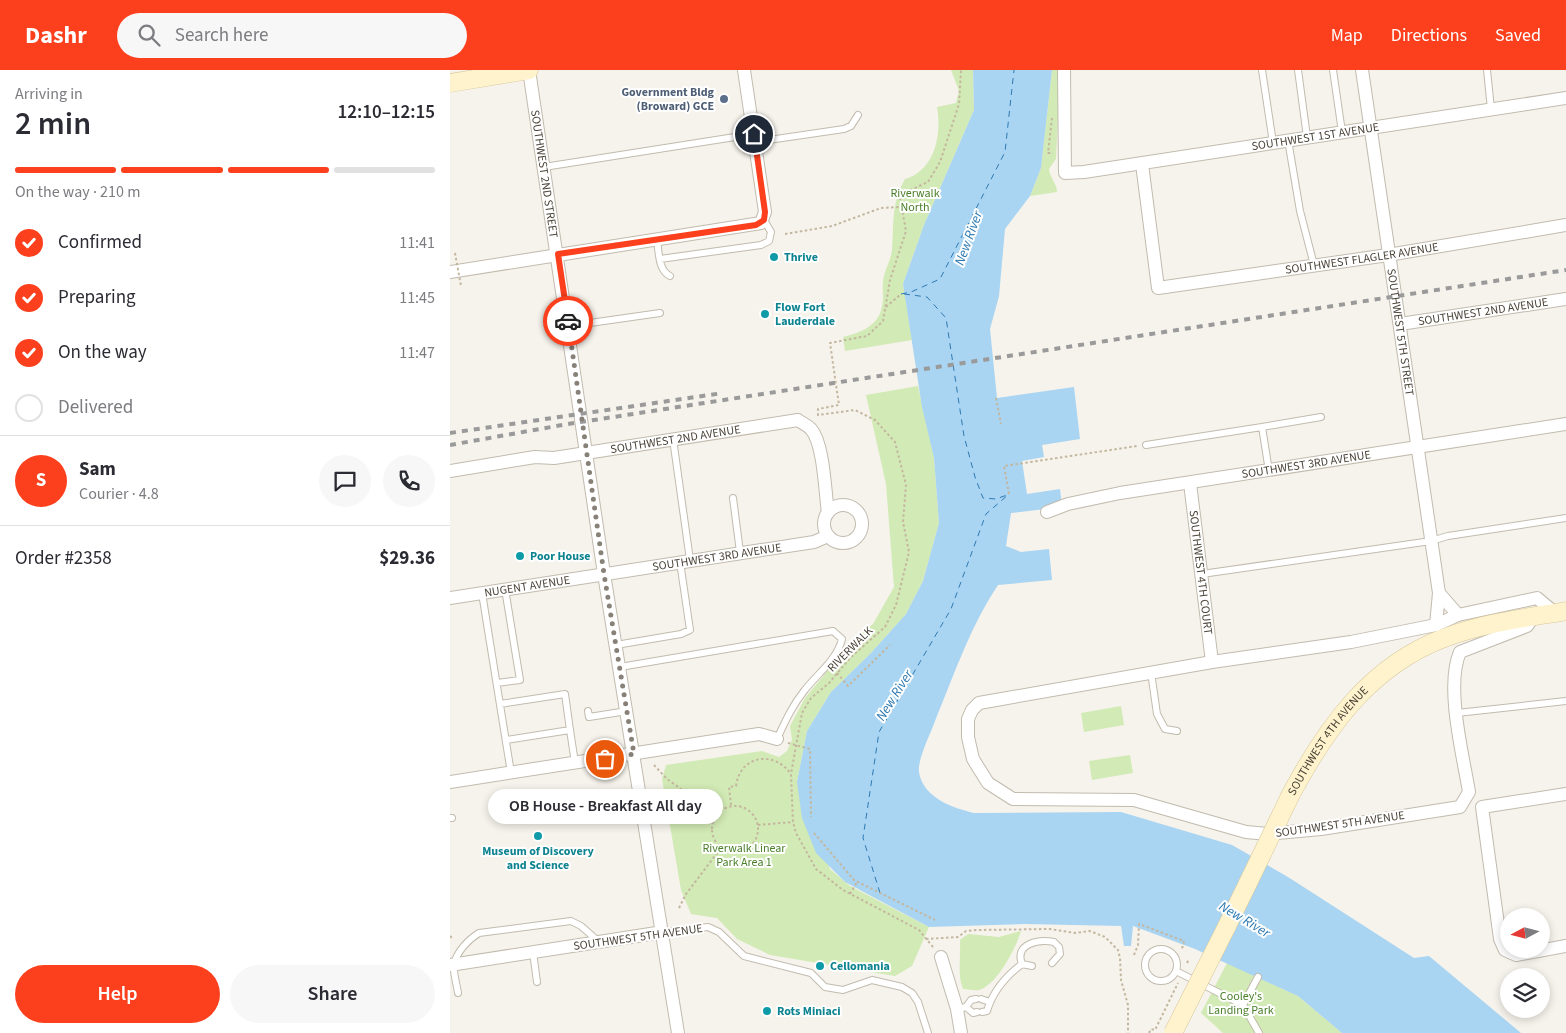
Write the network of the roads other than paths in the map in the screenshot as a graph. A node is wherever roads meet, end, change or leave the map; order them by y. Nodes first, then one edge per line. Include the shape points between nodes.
1 (529, 70) edge
2 (744, 70) edge
3 (1064, 70) edge
4 (1262, 70) edge
5 (1298, 70) edge
6 (1333, 70) edge
7 (1362, 70) edge
8 (1487, 70) edge
9 (450, 83) edge
10 (1566, 98) edge
11 (1492, 109) junction
12 (858, 115) dead end
13 (1370, 128) junction
14 (1342, 132) junction
15 (1308, 137) junction
16 (754, 138) junction
17 (1288, 140) junction
18 (1273, 143) junction
19 (1142, 164) junction
20 (544, 166) junction
21 (764, 220) junction
22 (1566, 225) edge
23 (657, 240) junction
24 (558, 254) junction
25 (1388, 255) junction
26 (660, 260) junction
27 (1314, 265) junction
28 (450, 272) edge
29 (670, 276) dead end
30 (1566, 299) edge
31 (660, 313) dead end
32 (1400, 324) junction
33 (569, 326) junction
34 (1321, 417) dead end
35 (1566, 424) edge
36 (1262, 426) junction
37 (673, 439) junction
38 (1146, 445) road end
39 (1418, 448) junction
40 (587, 452) junction
41 (450, 471) edge
42 (1268, 471) junction
43 (1190, 483) junction
44 (733, 498) dead end
45 (1047, 512) dead end
46 (828, 513) junction
47 (1566, 518) edge
48 (828, 536) junction
49 (1431, 541) junction
50 (740, 552) junction
51 (685, 560) junction
52 (604, 574) junction
53 (1202, 574) junction
54 (505, 589) junction
55 (482, 593) junction
56 (1439, 593) junction
57 (450, 598) edge
58 (1560, 612) edge
59 (1458, 615) junction
60 (1532, 617) junction
61 (1436, 625) junction
62 (616, 645) junction
63 (1212, 662) junction
64 (620, 667) junction
65 (1151, 672) junction
66 (497, 683) junction
67 (1566, 701) edge
68 (979, 703) joint
69 (500, 704) junction
70 (588, 711) dead end
71 (627, 711) junction
72 (1457, 713) junction
73 (570, 730) junction
74 (1177, 731) dead end
75 (777, 738) joint
76 (506, 740) junction
77 (634, 754) junction
78 (575, 763) junction
79 (511, 773) junction
80 (450, 782) edge
81 (1566, 794) edge
82 (663, 932) junction
83 (599, 942) junction
84 (1566, 946) edge
85 (533, 952) junction
86 (941, 957) road end
87 (1052, 963) dead end
88 (1022, 964) junction
89 (452, 965) edge
90 (1032, 966) dead end
91 (1176, 971) junction
92 (1258, 977) dead end
93 (537, 982) dead end
94 (458, 993) dead end
95 (990, 1002) junction
96 (1243, 1005) junction
97 (962, 1008) junction
98 (678, 1033) edge
99 (928, 1033) edge
100 (961, 1033) edge
101 (1173, 1033) edge
102 (1259, 1033) edge

1 - 9 main road
1 - 20 street, SOUTHWEST 2ND STREET
2 - 16 street
3 - 19 street, SOUTHWEST 1ST AVENUE via 1065,173
4 - 18 lane
5 - 15 lane
6 - 14 lane
7 - 13 street, SOUTHWEST 5TH STREET
8 - 11 lane
10 - 11 street, SOUTHWEST 1ST AVENUE
11 - 13 street, SOUTHWEST 1ST AVENUE
12 - 16 lane via 851,126 844,129
13 - 14 street, SOUTHWEST 1ST AVENUE
13 - 25 street, SOUTHWEST 5TH STREET
14 - 15 street, SOUTHWEST 1ST AVENUE
15 - 17 street, SOUTHWEST 1ST AVENUE
16 - 20 lane
16 - 21 street
17 - 18 street, SOUTHWEST 1ST AVENUE
17 - 27 lane via 1300,211
18 - 19 street, SOUTHWEST 1ST AVENUE
19 - 27 street, SOUTHWEST FLAGLER AVENUE via 1158,288
20 - 24 street, SOUTHWEST 2ND STREET
21 - 23 street via 756,225
21 - 26 lane via 771,232 769,241 762,245
22 - 25 street, SOUTHWEST FLAGLER AVENUE
23 - 24 street
23 - 26 lane
24 - 28 street
24 - 33 street, SOUTHWEST 2ND STREET
25 - 27 street, SOUTHWEST FLAGLER AVENUE
25 - 32 street, SOUTHWEST 5TH STREET
26 - 29 lane via 664,273
30 - 32 street, SOUTHWEST 2ND AVENUE
31 - 33 lane
32 - 39 street, SOUTHWEST 5TH STREET
33 - 40 street, SOUTHWEST 2ND STREET
34 - 36 lane
35 - 39 street, SOUTHWEST 3RD AVENUE
36 - 38 lane
36 - 42 lane
37 - 40 street, SOUTHWEST 2ND AVENUE
37 - 46 street, SOUTHWEST 2ND AVENUE via 798,420 810,428 818,444
37 - 51 lane
39 - 42 street, SOUTHWEST 3RD AVENUE
39 - 49 street, SOUTHWEST 5TH STREET
40 - 41 street, SOUTHWEST 2ND AVENUE
40 - 52 street, SOUTHWEST 2ND STREET
42 - 43 street, SOUTHWEST 3RD AVENUE
43 - 45 street, SOUTHWEST 3RD AVENUE via 1120,493
43 - 53 street, SOUTHWEST 4TH COURT
44 - 50 lane
46 - 48 street via 824,524
46 - 48 street via 838,506 850,507 862,521 860,533 851,542 838,543
47 - 49 lane
48 - 50 street, SOUTHWEST 3RD AVENUE via 814,542
49 - 53 lane
49 - 56 street, SOUTHWEST 5TH STREET
50 - 51 street, SOUTHWEST 3RD AVENUE
51 - 52 street, SOUTHWEST 3RD AVENUE
51 - 62 lane via 690,630
52 - 54 street, NUGENT AVENUE
52 - 62 street, SOUTHWEST 2ND STREET
53 - 63 street, SOUTHWEST 4TH COURT
54 - 55 street, NUGENT AVENUE
54 - 66 lane via 520,680
55 - 57 street, NUGENT AVENUE
55 - 66 lane
56 - 59 street
56 - 61 street, SOUTHWEST 5TH STREET
58 - 59 street, SOUTHWEST 4TH AVENUE via 1537,598
58 - 60 main road, SOUTHWEST 4TH AVENUE
59 - 61 street, SOUTHWEST 4TH AVENUE
60 - 72 street via 1527,626 1460,652 1455,663 1453,684
60 - 101 main road, SOUTHWEST 4TH AVENUE, bridge via 1471,629 1417,651 1361,691 1337,718 1314,750 1291,794
61 - 63 street, SOUTHWEST 4TH AVENUE
62 - 64 street, SOUTHWEST 2ND STREET
63 - 65 street, SOUTHWEST 4TH AVENUE
64 - 71 street, SOUTHWEST 2ND STREET
64 - 75 lane via 833,631 842,639 836,655 803,692
65 - 68 street, SOUTHWEST 4TH AVENUE
65 - 74 lane via 1157,714 1165,729
66 - 69 lane
67 - 72 lane
68 - 72 street, SOUTHWEST 5TH AVENUE via 968,719 973,759 988,783 1013,799 1134,800 1246,832 1268,834 1460,806 1469,792
69 - 73 lane via 565,694
69 - 76 lane
70 - 71 lane via 589,717
71 - 77 street, SOUTHWEST 2ND STREET
73 - 76 lane
73 - 78 lane
75 - 77 street via 759,734
76 - 79 lane
77 - 78 street
77 - 82 street, SOUTHWEST 2ND STREET
78 - 79 street
79 - 80 street
81 - 84 street via 1482,807 1500,939 1505,950 1516,955
82 - 83 street, SOUTHWEST 5TH AVENUE
82 - 98 street, SOUTHWEST 2ND STREET
82 - 99 lane, SOUTHWEST 5TH AVENUE via 708,927 719,932 744,956 810,973 825,987 842,990 872,980 902,987 918,1002
83 - 85 street, SOUTHWEST 5TH AVENUE
83 - 89 lane via 571,921 479,933 464,946
85 - 89 street, SOUTHWEST 5TH AVENUE
85 - 93 lane
86 - 97 street
87 - 88 lane via 1060,954 1059,947 1049,941 1021,949 1019,957
88 - 90 lane
88 - 95 lane via 1007,975
89 - 94 lane
91 - 91 lane via 1176,958 1169,951 1158,949 1146,960 1146,970 1158,980 1168,979
91 - 96 lane
92 - 96 lane
95 - 97 lane via 972,1000
95 - 97 lane via 987,1011 973,1013
96 - 102 lane
97 - 100 street

